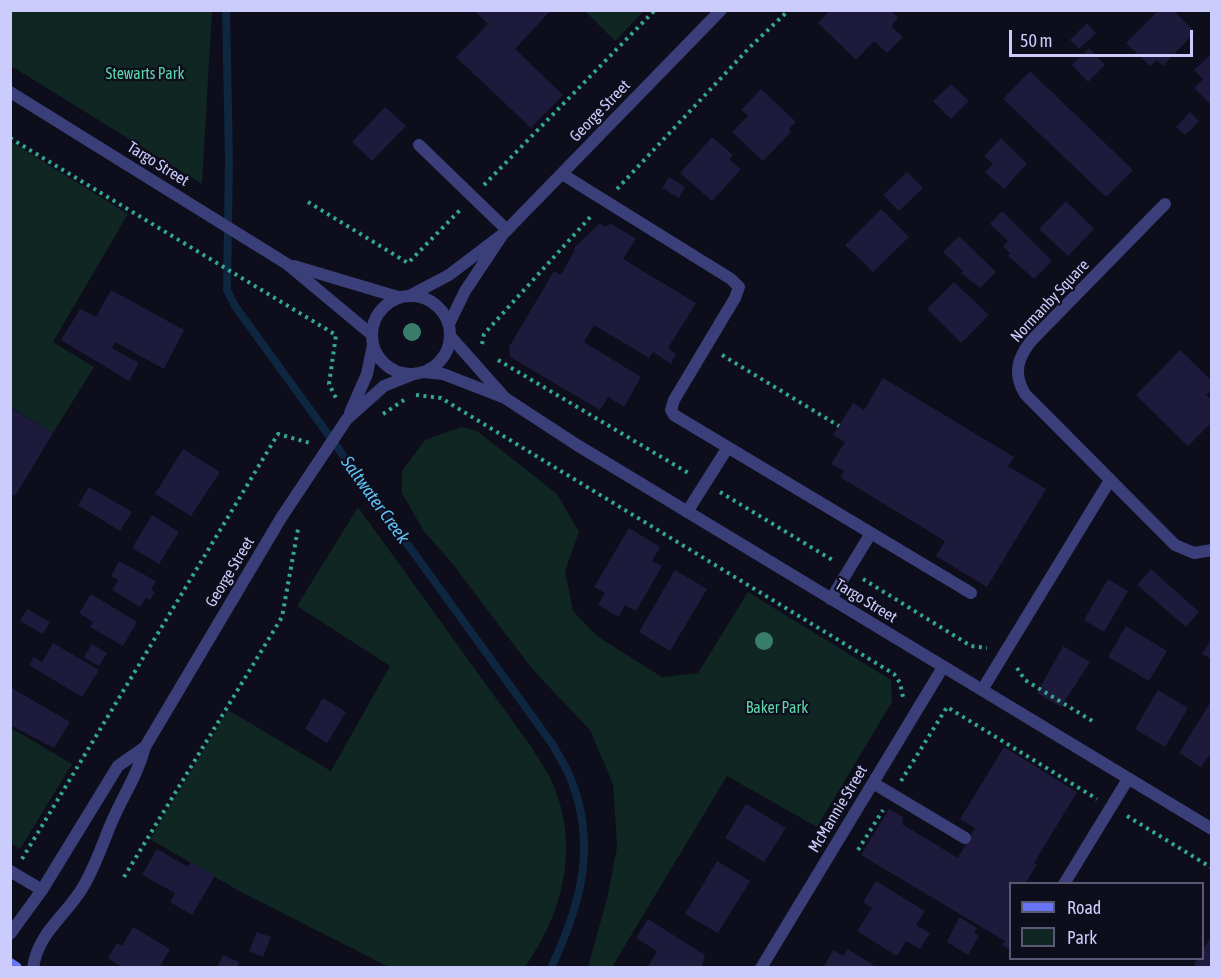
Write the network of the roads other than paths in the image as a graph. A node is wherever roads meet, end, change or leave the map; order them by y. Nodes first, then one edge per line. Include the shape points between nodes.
1 (721, 10) edge
2 (10, 92) edge
3 (418, 145) dead end
4 (562, 174) junction
5 (1165, 204) dead end
6 (505, 232) junction
7 (282, 262) junction
8 (405, 296) junction
9 (449, 330) junction
10 (372, 339) junction
11 (419, 373) junction
12 (505, 398) junction
13 (348, 418) junction
14 (728, 447) junction
15 (1110, 480) junction
16 (687, 512) junction
17 (871, 533) junction
18 (1212, 550) edge
19 (971, 593) dead end
20 (831, 599) junction
21 (943, 667) junction
22 (982, 690) junction
23 (144, 747) junction
24 (1128, 779) junction
25 (873, 783) junction
26 (1212, 829) edge
27 (964, 838) dead end
28 (12, 872) edge
29 (1065, 882) edge
30 (42, 890) junction
31 (10, 934) edge
32 (10, 964) edge
33 (16, 968) edge
34 (33, 968) edge
35 (761, 968) edge

1 - 4 street, George Street
2 - 7 street, Targo Street
3 - 6 street
4 - 6 street, George Street
4 - 14 street via 735,282 738,292 671,410
5 - 15 street, Normanby Square via 1031,342 1018,362 1017,375 1024,394
6 - 8 street, George Street via 449,275
6 - 9 street, George Street via 465,291
7 - 8 street, Targo Street
7 - 10 street, Targo Street
8 - 9 street via 435,303
8 - 10 street via 379,311
9 - 11 street via 442,358
9 - 12 street, Targo Street
10 - 11 street via 384,363 393,370
10 - 13 street, George Street via 367,374
11 - 12 street, Targo Street via 443,374
11 - 13 street, George Street via 384,387
12 - 16 street, Targo Street
13 - 23 street, George Street via 281,518
14 - 16 street
14 - 17 street
15 - 18 street, Normanby Square via 1184,550
15 - 22 street
16 - 20 street, Targo Street
17 - 19 street
17 - 20 street
20 - 21 street, Targo Street
21 - 22 street, Targo Street
21 - 25 street, McMannie Street
22 - 24 street, Targo Street
23 - 30 street, George Street via 118,766
23 - 34 street, George Street via 139,770 112,820 90,875 49,927 35,952
24 - 26 street, Targo Street
24 - 29 street
25 - 27 street
25 - 35 street, McMannie Street
28 - 30 street
30 - 31 street, George Street
32 - 33 main road

